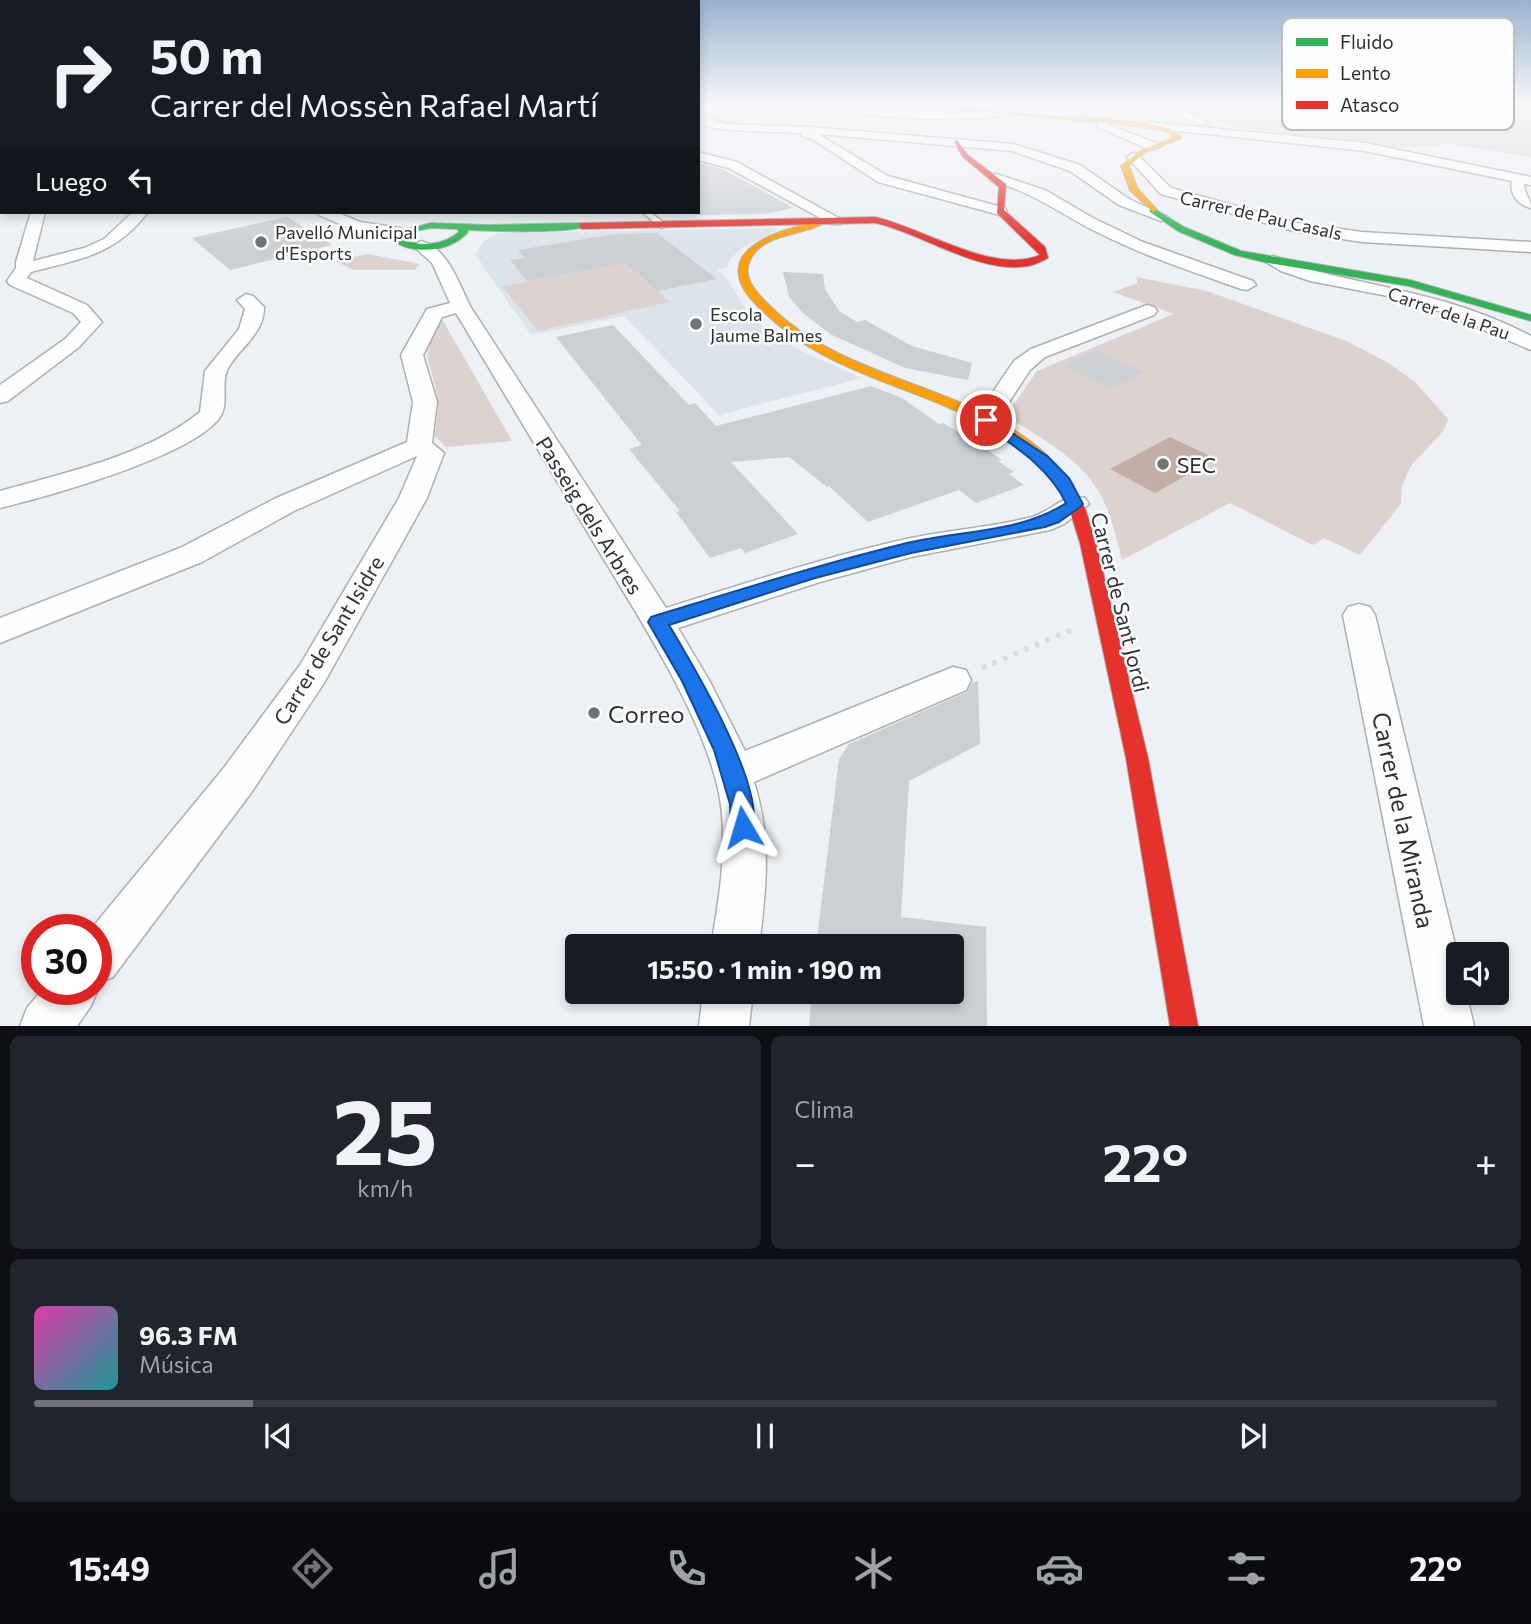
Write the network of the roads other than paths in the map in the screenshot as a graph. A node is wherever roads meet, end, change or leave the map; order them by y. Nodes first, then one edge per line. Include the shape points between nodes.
1 (842, 153) edge
2 (961, 153) edge
3 (1033, 153) edge
4 (1142, 153) edge
5 (1394, 153) edge
6 (700, 157) edge
7 (1133, 157) junction
8 (996, 178) junction
9 (1525, 180) edge
10 (1121, 199) junction
11 (1144, 202) junction
12 (1531, 204) edge
13 (1000, 211) junction
14 (37, 214) edge
15 (139, 214) edge
16 (329, 214) edge
17 (649, 214) edge
18 (1161, 217) junction
19 (828, 222) junction
20 (664, 226) junction
21 (460, 228) junction
22 (788, 228) junction
23 (400, 233) junction
24 (1531, 247) edge
25 (434, 248) junction
26 (1272, 261) joint
27 (15, 272) edge
28 (1325, 274) junction
29 (1247, 285) dead end
30 (246, 300) dead end
31 (461, 306) junction
32 (1146, 311) dead end
33 (1531, 318) edge
34 (1531, 344) edge
35 (0, 396) edge
36 (986, 420) junction
37 (419, 446) junction
38 (0, 500) edge
39 (1075, 504) junction
40 (1359, 615) dead end
41 (658, 622) junction
42 (0, 631) edge
43 (953, 680) road end
44 (734, 772) junction
45 (737, 934) edge
46 (112, 940) edge
47 (727, 1004) edge
48 (61, 1005) edge
49 (45, 1026) edge
50 (724, 1026) edge
51 (1184, 1026) edge
52 (1449, 1026) edge

1 - 13 street via 883,179
2 - 8 street
3 - 10 street via 1075,168
4 - 7 street
5 - 9 street
6 - 19 street via 733,166
7 - 11 street via 1125,166 1126,180
7 - 24 street, Carrer de Pau Casals via 1166,191 1297,227 1362,237
8 - 13 street via 1003,186
8 - 29 street via 1045,194 1081,218 1153,253
9 - 12 street via 1518,191
10 - 11 street
10 - 18 street
11 - 18 street
13 - 19 street via 1042,249 1044,259 1031,266 1000,265 898,224
14 - 27 street
15 - 27 street via 100,247
16 - 23 street via 356,226
17 - 20 lane
18 - 26 street via 1194,238
19 - 22 street, Carrer de Sant Jordi
20 - 21 street
20 - 22 street
21 - 23 street via 427,225
21 - 25 street via 461,236
22 - 36 street, Carrer de Sant Jordi via 752,251 741,267 744,282 765,313 820,350
23 - 25 street via 398,242
25 - 31 street, Passeig dels Arbres
26 - 28 street, Carrer de la Pau via 1298,273
27 - 35 street via 80,309 92,322 72,343
28 - 33 street via 1406,282
28 - 34 street, Carrer de la Pau via 1511,332
30 - 38 street via 255,307 251,327 214,373 214,408 207,418 193,429 118,462
31 - 37 street, Carrer de Sant Isidre via 434,313 412,355 425,402
31 - 41 street, Passeig dels Arbres
32 - 36 street via 1038,353 1022,366
36 - 39 street, Carrer de Sant Jordi via 1042,459 1063,481
37 - 42 street via 284,505 191,555
37 - 46 street, Carrer de Sant Isidre via 431,453 413,498 312,674 237,781
39 - 41 street via 1040,524 911,548
39 - 51 street, Carrer de Sant Jordi via 1147,805
40 - 52 street, Carrer de la Miranda
41 - 44 street, Passeig dels Arbres
43 - 44 street
44 - 45 street, Passeig dels Arbres via 746,871
47 - 50 street
48 - 49 street

